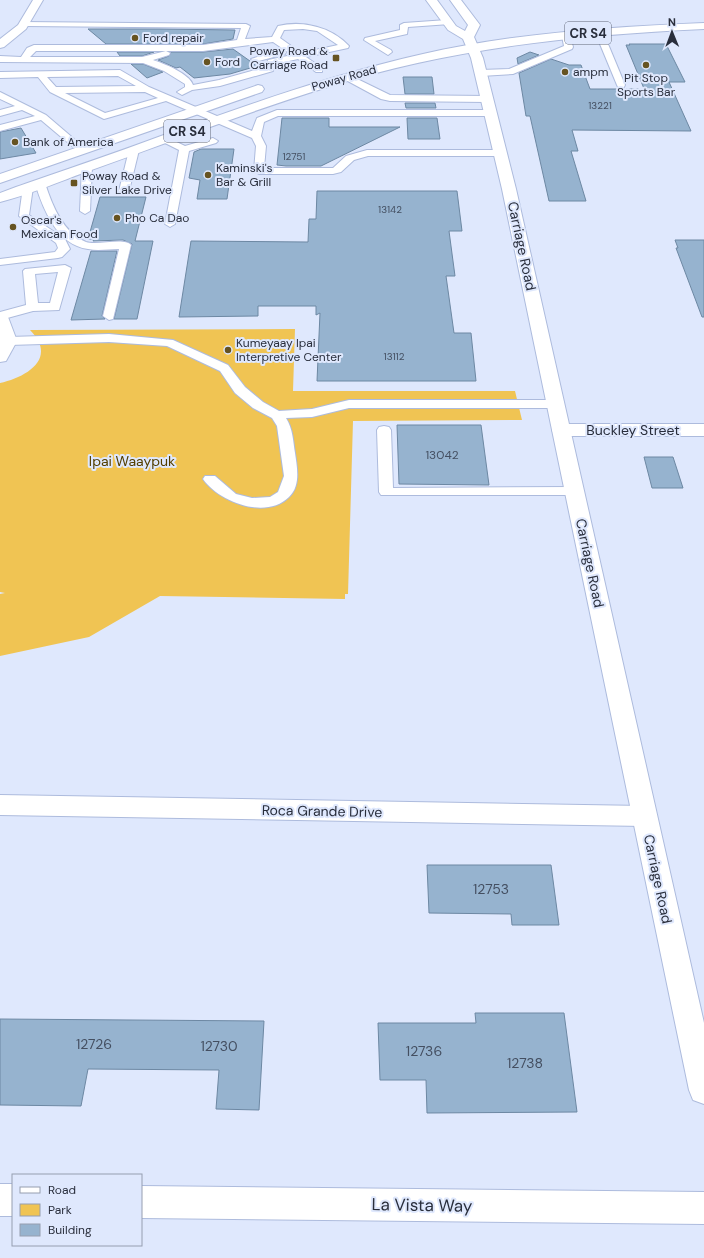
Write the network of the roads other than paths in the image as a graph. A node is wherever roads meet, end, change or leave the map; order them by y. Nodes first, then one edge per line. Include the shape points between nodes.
1 (38, 0) edge
2 (431, 0) edge
3 (455, 0) edge
4 (704, 16) edge
5 (447, 22) junction
6 (25, 24) junction
7 (704, 26) edge
8 (599, 32) junction
9 (566, 36) junction
10 (275, 39) junction
11 (3, 40) edge
12 (240, 42) junction
13 (470, 42) junction
14 (433, 43) dead end
15 (179, 48) junction
16 (402, 49) dead end
17 (290, 50) junction
18 (388, 52) junction
19 (300, 56) junction
20 (374, 56) dead end
21 (0, 59) edge
22 (24, 59) junction
23 (255, 59) dead end
24 (143, 60) junction
25 (332, 66) dead end
26 (319, 70) junction
27 (480, 73) junction
28 (40, 74) junction
29 (0, 75) edge
30 (303, 75) dead end
31 (346, 77) junction
32 (270, 85) dead end
33 (621, 85) dead end
34 (189, 88) junction
35 (146, 89) junction
36 (53, 90) junction
37 (0, 95) edge
38 (167, 98) junction
39 (489, 106) junction
40 (23, 107) junction
41 (249, 108) junction
42 (197, 110) junction
43 (0, 113) edge
44 (268, 116) junction
45 (43, 117) junction
46 (218, 119) junction
47 (0, 128) edge
48 (256, 136) junction
49 (164, 140) junction
50 (213, 141) dead end
51 (184, 149) junction
52 (82, 150) junction
53 (134, 150) junction
54 (500, 153) junction
55 (87, 167) junction
56 (0, 179) edge
57 (34, 185) junction
58 (124, 191) dead end
59 (0, 198) edge
60 (85, 211) dead end
61 (170, 224) dead end
62 (0, 262) edge
63 (32, 307) dead end
64 (109, 316) dead end
65 (0, 317) edge
66 (9, 341) junction
67 (0, 357) edge
68 (556, 404) junction
69 (277, 415) junction
70 (384, 430) dead end
71 (561, 430) junction
72 (704, 430) edge
73 (210, 479) dead end
74 (574, 491) junction
75 (0, 805) edge
76 (644, 816) junction
77 (704, 1090) edge
78 (0, 1200) edge
79 (12, 1200) edge
80 (142, 1202) edge
81 (704, 1208) edge

1 - 6 street
2 - 5 street
3 - 13 street, Carriage Road via 474,25
4 - 13 street, Poway Road / CR S4 via 589,22
5 - 13 street
5 - 18 lane via 404,25 404,32 368,40
6 - 11 street
6 - 12 lane via 246,26
7 - 8 street, Poway Road / CR S4
8 - 9 street, Poway Road / CR S4
8 - 33 lane
9 - 13 street, Poway Road / CR S4
9 - 27 lane via 569,47 510,72
10 - 12 lane
10 - 17 lane
10 - 19 lane via 282,28 303,27 319,30 344,46
12 - 15 lane via 203,48
13 - 14 street, Poway Road / CR S4
13 - 27 street, Carriage Road
13 - 31 street, Poway Road / CR S4 via 425,57
15 - 22 lane via 34,48
15 - 24 lane
16 - 18 street, Poway Road
17 - 19 lane
17 - 23 lane
18 - 20 street, Poway Road
19 - 26 lane
19 - 34 lane via 271,62 270,69 220,83
21 - 22 lane
22 - 24 lane
24 - 34 lane via 171,70 189,83
25 - 26 street, Poway Road
26 - 30 street, Poway Road
27 - 39 street, Carriage Road
28 - 29 lane
28 - 35 lane via 120,73
28 - 36 lane
31 - 39 lane via 384,97
31 - 41 street, Poway Road / CR S4
32 - 42 street, CR S4
34 - 38 lane
35 - 36 lane
35 - 38 lane
36 - 38 lane via 104,116
37 - 40 lane
38 - 42 lane
39 - 44 lane via 284,112
39 - 54 street, Carriage Road
40 - 43 lane
40 - 45 lane
41 - 44 lane
41 - 46 street, Poway Road / CR S4
42 - 46 lane
42 - 52 street, CR S4
44 - 48 lane via 260,120
45 - 47 lane
45 - 52 lane
46 - 48 lane
46 - 49 street, Poway Road / CR S4
48 - 54 lane via 261,146 259,171 264,172 333,171 350,158 367,153
49 - 51 lane
49 - 53 street, Poway Road / CR S4
50 - 51 lane
51 - 61 lane
52 - 56 street, CR S4
53 - 55 street, Poway Road / CR S4
53 - 58 lane
54 - 68 street, Carriage Road
55 - 57 street, Poway Road / CR S4
55 - 60 lane
57 - 59 street, Poway Road / CR S4
57 - 62 lane via 24,216 61,241 64,249 58,255
57 - 64 lane via 67,236 84,245 124,245
63 - 65 lane
65 - 66 street
66 - 67 street
66 - 69 lane via 109,338 169,343 224,368 240,390 258,405
68 - 69 lane via 349,404 312,413
68 - 71 street, Carriage Road
69 - 73 lane via 284,426 291,476 284,494 273,501 252,503 231,497
70 - 74 lane via 386,492
71 - 72 street, Buckley Street
71 - 74 street, Carriage Road
74 - 76 street, Carriage Road
75 - 76 street, Roca Grande Drive
76 - 77 street, Carriage Road
78 - 79 street
80 - 81 street, La Vista Way

